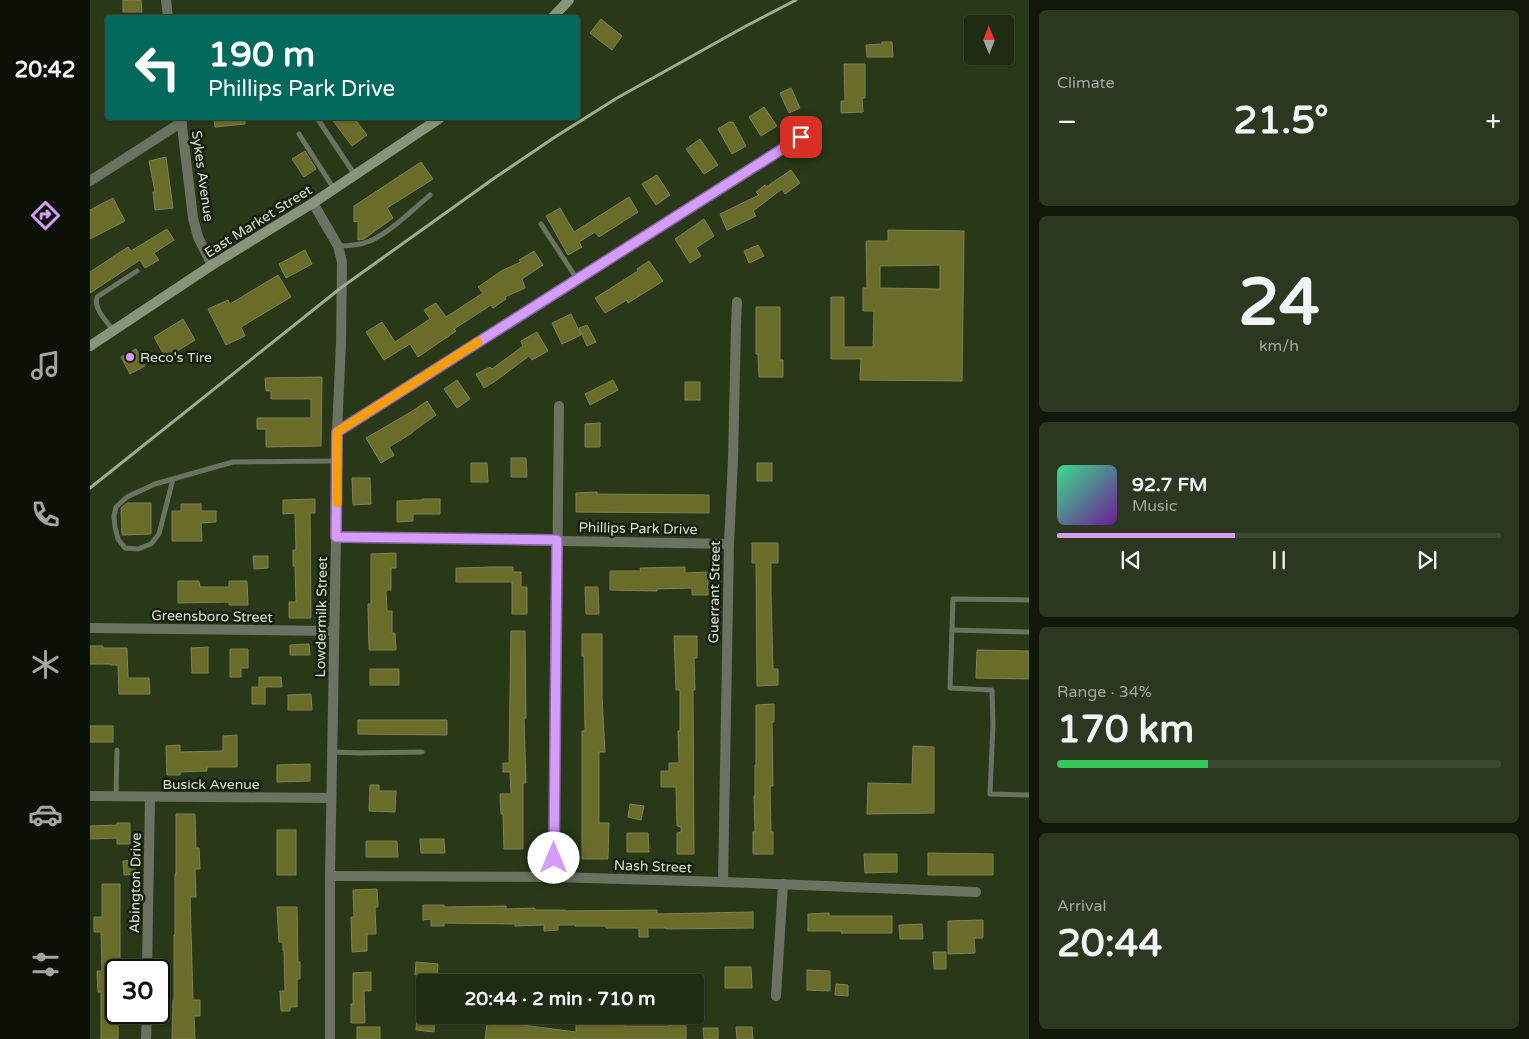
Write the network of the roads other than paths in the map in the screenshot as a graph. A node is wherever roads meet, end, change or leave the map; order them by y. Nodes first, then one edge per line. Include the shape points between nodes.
1 (166, 0) edge
2 (569, 0) edge
3 (168, 15) edge
4 (555, 15) edge
5 (182, 120) edge
6 (318, 120) edge
7 (437, 120) edge
8 (818, 126) dead end
9 (299, 134) dead end
10 (355, 175) junction
11 (90, 181) edge
12 (334, 189) junction
13 (430, 196) dead end
14 (313, 203) junction
15 (541, 224) dead end
16 (338, 246) junction
17 (212, 265) junction
18 (137, 271) dead end
19 (577, 280) junction
20 (737, 302) dead end
21 (113, 331) junction
22 (90, 346) edge
23 (559, 406) dead end
24 (337, 432) junction
25 (337, 461) junction
26 (173, 479) junction
27 (336, 537) junction
28 (557, 540) junction
29 (729, 544) junction
30 (1029, 600) edge
31 (90, 628) edge
32 (952, 630) junction
33 (334, 631) junction
34 (1029, 632) edge
35 (117, 750) dead end
36 (332, 752) junction
37 (422, 752) dead end
38 (1029, 795) edge
39 (90, 796) edge
40 (116, 797) junction
41 (150, 797) junction
42 (331, 798) junction
43 (330, 876) junction
44 (554, 877) junction
45 (723, 882) junction
46 (783, 884) junction
47 (976, 892) dead end
48 (147, 959) edge
49 (776, 996) dead end
50 (146, 1024) edge
51 (146, 1039) edge
52 (330, 1039) edge

1 - 3 street
2 - 4 main road
5 - 11 street
5 - 17 street, Sykes Avenue via 193,218
6 - 10 lane
7 - 10 main road, East Market Street
8 - 19 street
9 - 12 lane
10 - 12 main road, East Market Street
12 - 14 main road, East Market Street
13 - 16 lane via 400,222 370,241
14 - 16 street, Lowdermilk Street
14 - 17 main road, East Market Street
15 - 19 lane
16 - 24 street, Lowdermilk Street via 342,270
17 - 21 main road, East Market Street
18 - 21 lane via 97,297 97,306
19 - 24 street
20 - 29 street, Guerrant Street
21 - 22 main road, East Market Street
23 - 28 street
24 - 25 street, Lowdermilk Street
25 - 26 lane via 233,462
25 - 27 street, Lowdermilk Street
26 - 26 lane via 127,497 116,506 115,527 125,548 138,549 151,544 159,534
27 - 28 street, Phillips Park Drive
27 - 33 street, Lowdermilk Street
28 - 29 street, Phillips Park Drive
28 - 44 street
29 - 45 street, Guerrant Street
30 - 32 lane via 952,599
31 - 33 street, Greensboro Street
32 - 34 lane
32 - 38 lane via 950,688 992,690 990,794
33 - 36 street, Lowdermilk Street
35 - 40 lane
36 - 37 lane
36 - 42 street, Lowdermilk Street
39 - 40 street, Busick Avenue
40 - 41 street, Busick Avenue
41 - 42 street, Busick Avenue
41 - 48 street, Abington Drive
42 - 43 street, Lowdermilk Street
43 - 44 street, Nash Street
43 - 52 street, Lowdermilk Street
44 - 45 street, Nash Street
45 - 46 street, Nash Street
46 - 47 street, Nash Street
46 - 49 street
50 - 51 street

